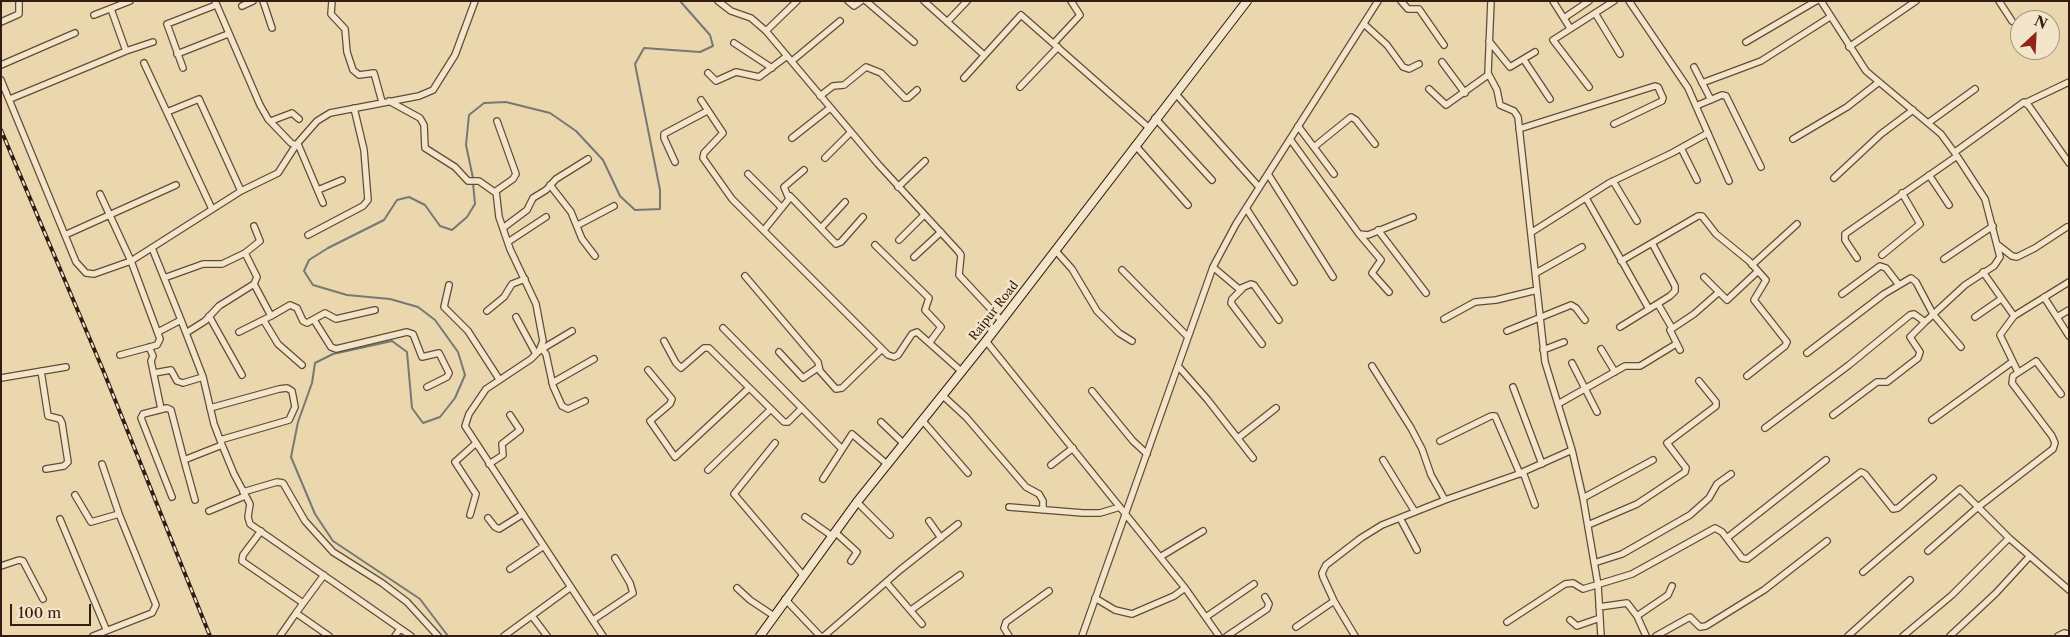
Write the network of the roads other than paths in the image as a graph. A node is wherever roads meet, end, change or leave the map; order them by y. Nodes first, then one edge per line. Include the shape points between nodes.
1 (19, 1) edge
2 (130, 1) edge
3 (253, 1) edge
4 (263, 1) edge
5 (332, 1) edge
6 (475, 1) edge
7 (718, 1) edge
8 (796, 1) edge
9 (848, 1) edge
10 (861, 1) edge
11 (866, 1) edge
12 (924, 1) edge
13 (967, 1) edge
14 (1071, 1) edge
15 (1247, 1) edge
16 (1378, 1) edge
17 (1401, 1) edge
18 (1491, 1) edge
19 (1553, 1) edge
20 (1589, 1) edge
21 (1614, 1) edge
22 (1628, 1) edge
23 (1816, 1) edge
24 (1821, 1) edge
25 (1916, 1) edge
26 (1999, 1) edge
27 (216, 3) edge
28 (242, 6) dead end
29 (111, 9) junction
30 (1595, 14) junction
31 (94, 15) dead end
32 (1564, 18) junction
33 (1830, 18) junction
34 (2010, 19) edge
35 (840, 21) dead end
36 (1, 22) edge
37 (947, 22) junction
38 (1364, 24) junction
39 (272, 28) dead end
40 (1570, 28) junction
41 (766, 31) junction
42 (75, 33) dead end
43 (228, 34) junction
44 (1489, 41) junction
45 (153, 42) dead end
46 (914, 42) dead end
47 (1746, 42) dead end
48 (734, 43) dead end
49 (1056, 45) junction
50 (1444, 45) dead end
51 (1849, 47) junction
52 (126, 52) junction
53 (1535, 52) dead end
54 (177, 54) junction
55 (1620, 54) dead end
56 (984, 55) junction
57 (789, 59) junction
58 (1524, 60) junction
59 (1442, 62) dead end
60 (144, 63) dead end
61 (1419, 64) dead end
62 (1, 65) edge
63 (1694, 67) dead end
64 (183, 68) dead end
65 (772, 68) junction
66 (708, 73) dead end
67 (1488, 75) junction
68 (964, 78) dead end
69 (1, 80) edge
70 (1879, 82) junction
71 (2069, 82) edge
72 (1702, 83) junction
73 (1020, 87) dead end
74 (1589, 88) dead end
75 (1975, 88) dead end
76 (1429, 89) dead end
77 (917, 90) dead end
78 (1465, 93) junction
79 (1175, 94) junction
80 (820, 96) junction
81 (10, 99) junction
82 (1550, 99) dead end
83 (701, 100) dead end
84 (1711, 100) junction
85 (389, 101) junction
86 (382, 102) junction
87 (2025, 103) junction
88 (1696, 106) junction
89 (354, 108) junction
90 (830, 108) junction
91 (1913, 110) junction
92 (708, 111) junction
93 (167, 112) junction
94 (1155, 118) junction
95 (299, 119) dead end
96 (271, 121) junction
97 (498, 121) dead end
98 (1928, 123) junction
99 (1614, 124) dead end
100 (1298, 126) junction
101 (1148, 127) junction
102 (1520, 130) junction
103 (851, 132) junction
104 (1708, 133) junction
105 (792, 138) dead end
106 (1290, 139) junction
107 (1793, 139) dead end
108 (297, 144) junction
109 (1374, 144) dead end
110 (1135, 145) junction
111 (1314, 147) junction
112 (1681, 148) junction
113 (2066, 153) edge
114 (1956, 154) junction
115 (825, 158) dead end
116 (588, 159) dead end
117 (925, 161) dead end
118 (675, 162) dead end
119 (2069, 163) edge
120 (1760, 167) dead end
121 (804, 170) dead end
122 (748, 174) dead end
123 (1268, 174) junction
124 (1334, 174) dead end
125 (1929, 175) junction
126 (1834, 178) dead end
127 (342, 180) dead end
128 (1212, 180) dead end
129 (1696, 180) dead end
130 (1613, 181) junction
131 (1729, 181) dead end
132 (550, 185) junction
133 (176, 186) dead end
134 (898, 187) junction
135 (1259, 188) junction
136 (318, 190) junction
137 (241, 191) junction
138 (496, 193) junction
139 (1902, 193) junction
140 (100, 194) dead end
141 (790, 196) junction
142 (1586, 198) junction
143 (845, 202) dead end
144 (323, 203) dead end
145 (1188, 205) dead end
146 (1948, 205) dead end
147 (614, 206) dead end
148 (782, 208) junction
149 (1246, 208) junction
150 (212, 209) junction
151 (110, 214) junction
152 (924, 215) junction
153 (546, 217) dead end
154 (863, 217) dead end
155 (1413, 217) dead end
156 (1637, 220) dead end
157 (1796, 224) dead end
158 (578, 225) junction
159 (254, 226) dead end
160 (1993, 226) junction
161 (2067, 227) dead end
162 (503, 228) junction
163 (821, 228) junction
164 (764, 230) junction
165 (1378, 230) junction
166 (941, 232) junction
167 (1532, 232) junction
168 (1359, 234) junction
169 (65, 235) junction
170 (308, 235) dead end
171 (899, 240) dead end
172 (508, 242) junction
173 (1652, 243) junction
174 (875, 245) dead end
175 (1998, 245) junction
176 (1582, 247) dead end
177 (152, 248) junction
178 (1055, 250) junction
179 (245, 253) junction
180 (1882, 255) dead end
181 (595, 256) dead end
182 (914, 257) dead end
183 (1857, 258) dead end
184 (1944, 259) dead end
185 (131, 261) junction
186 (1621, 261) junction
187 (1752, 265) junction
188 (1213, 267) junction
189 (1122, 270) dead end
190 (1758, 271) junction
191 (1983, 272) junction
192 (1536, 273) junction
193 (745, 276) dead end
194 (1333, 277) dead end
195 (1704, 277) dead end
196 (164, 278) junction
197 (525, 279) junction
198 (1294, 282) dead end
199 (2069, 282) edge
200 (254, 284) junction
201 (449, 285) dead end
202 (1899, 285) junction
203 (1242, 289) junction
204 (1537, 290) junction
205 (1390, 292) dead end
206 (1719, 292) junction
207 (1426, 293) dead end
208 (1842, 294) dead end
209 (2044, 297) junction
210 (2001, 299) junction
211 (1658, 304) junction
212 (1649, 309) junction
213 (375, 310) dead end
214 (2069, 310) edge
215 (487, 311) dead end
216 (1933, 314) junction
217 (210, 316) junction
218 (272, 316) junction
219 (2014, 316) junction
220 (516, 317) dead end
221 (1975, 317) dead end
222 (2057, 317) junction
223 (1540, 318) junction
224 (1444, 319) dead end
225 (181, 320) junction
226 (264, 320) junction
227 (314, 320) junction
228 (1001, 320) junction
229 (1279, 320) dead end
230 (1585, 320) dead end
231 (1925, 322) junction
232 (1620, 327) dead end
233 (723, 328) dead end
234 (1672, 328) junction
235 (572, 331) dead end
236 (1507, 331) dead end
237 (158, 332) junction
238 (186, 332) junction
239 (238, 332) dead end
240 (2069, 336) edge
241 (1188, 337) junction
242 (664, 341) dead end
243 (986, 341) junction
244 (1132, 341) dead end
245 (930, 342) junction
246 (1564, 342) dead end
247 (1262, 344) dead end
248 (150, 347) junction
249 (1960, 347) dead end
250 (541, 348) junction
251 (882, 349) junction
252 (1543, 350) junction
253 (1601, 350) dead end
254 (779, 352) dead end
255 (1806, 353) dead end
256 (536, 354) junction
257 (120, 355) dead end
258 (594, 359) dead end
259 (2012, 362) junction
260 (1572, 363) dead end
261 (302, 366) dead end
262 (1178, 366) junction
263 (1372, 366) dead end
264 (66, 367) dead end
265 (819, 367) junction
266 (648, 370) dead end
267 (41, 371) junction
268 (961, 371) junction
269 (1615, 372) junction
270 (2018, 372) junction
271 (154, 373) junction
272 (242, 375) dead end
273 (1747, 376) dead end
274 (203, 377) junction
275 (1, 378) edge
276 (499, 379) junction
277 (1699, 381) dead end
278 (552, 383) junction
279 (427, 387) dead end
280 (749, 388) junction
281 (1513, 388) dead end
282 (1586, 388) junction
283 (1092, 391) dead end
284 (2061, 394) dead end
285 (942, 395) junction
286 (584, 402) dead end
287 (1558, 404) junction
288 (210, 408) junction
289 (802, 408) junction
290 (1276, 408) dead end
291 (161, 409) junction
292 (771, 409) junction
293 (1597, 412) dead end
294 (510, 415) dead end
295 (1833, 415) dead end
296 (922, 420) junction
297 (1932, 420) dead end
298 (881, 422) dead end
299 (1764, 428) dead end
300 (1238, 438) junction
301 (1440, 441) dead end
302 (221, 443) junction
303 (775, 443) dead end
304 (475, 444) junction
305 (904, 444) junction
306 (841, 448) junction
307 (1072, 448) junction
308 (1572, 450) junction
309 (1147, 454) junction
310 (1253, 458) dead end
311 (184, 460) junction
312 (1383, 460) dead end
313 (1653, 460) dead end
314 (1826, 460) dead end
315 (102, 464) dead end
316 (489, 464) junction
317 (888, 464) junction
318 (1542, 464) junction
319 (1051, 465) dead end
320 (46, 469) dead end
321 (708, 470) dead end
322 (968, 473) dead end
323 (1521, 473) junction
324 (1732, 474) dead end
325 (1933, 478) dead end
326 (823, 479) dead end
327 (244, 494) junction
328 (76, 495) dead end
329 (172, 497) dead end
330 (1583, 498) junction
331 (195, 500) dead end
332 (1445, 500) junction
333 (857, 502) junction
334 (1535, 505) dead end
335 (1009, 507) dead end
336 (1120, 507) junction
337 (1978, 507) junction
338 (209, 510) dead end
339 (1043, 510) junction
340 (1415, 512) junction
341 (118, 514) junction
342 (523, 514) junction
343 (1126, 514) junction
344 (470, 515) dead end
345 (805, 517) dead end
346 (488, 518) dead end
347 (1400, 518) junction
348 (60, 519) dead end
349 (929, 521) dead end
350 (958, 524) dead end
351 (1588, 525) junction
352 (261, 531) junction
353 (1203, 531) dead end
354 (834, 534) junction
355 (890, 535) dead end
356 (941, 538) junction
357 (1727, 538) junction
358 (2009, 538) junction
359 (1827, 541) dead end
360 (544, 546) junction
361 (1417, 550) dead end
362 (1928, 551) dead end
363 (2030, 557) junction
364 (615, 558) dead end
365 (1160, 558) junction
366 (851, 561) dead end
367 (1594, 563) junction
368 (1, 566) edge
369 (510, 569) dead end
370 (1863, 572) dead end
371 (324, 575) junction
372 (803, 575) junction
373 (960, 575) dead end
374 (1910, 580) dead end
375 (886, 582) junction
376 (1254, 584) dead end
377 (1598, 585) junction
378 (1672, 586) dead end
379 (571, 587) junction
380 (737, 588) dead end
381 (1185, 588) junction
382 (2069, 590) edge
383 (1049, 591) dead end
384 (1265, 597) dead end
385 (1095, 598) junction
386 (43, 599) dead end
387 (785, 599) junction
388 (1334, 601) junction
389 (303, 603) junction
390 (1599, 607) junction
391 (911, 610) junction
392 (296, 613) junction
393 (532, 616) junction
394 (774, 616) junction
395 (1637, 616) junction
396 (1206, 618) junction
397 (1600, 618) junction
398 (593, 620) junction
399 (1570, 620) dead end
400 (1507, 622) dead end
401 (922, 624) dead end
402 (1296, 627) dead end
403 (106, 629) junction
404 (400, 629) junction
405 (2069, 634) edge
406 (325, 635) edge
407 (762, 635) edge
408 (93, 636) edge
409 (280, 636) edge
410 (395, 636) edge
411 (411, 636) edge
412 (438, 636) edge
413 (504, 636) edge
414 (547, 636) edge
415 (603, 636) edge
416 (820, 636) edge
417 (824, 636) edge
418 (1008, 636) edge
419 (1082, 636) edge
420 (1219, 636) edge
421 (1227, 636) edge
422 (1355, 636) edge
423 (1601, 636) edge
424 (1646, 636) edge
425 (1656, 636) edge
426 (1848, 636) edge
427 (1903, 636) edge
428 (1950, 636) edge
429 (2058, 636) edge

1 - 36 street via 19,14
2 - 29 street
3 - 28 street
4 - 39 street
5 - 86 street via 331,14 345,28 353,70 359,75 374,73
6 - 85 street via 455,56 438,85 419,96
7 - 41 street via 731,11 751,18
8 - 41 street
9 - 10 street via 854,6
11 - 46 street
12 - 37 street
13 - 37 street
14 - 49 street via 1080,15
15 - 79 main road, Raipur Road
16 - 38 street
17 - 50 street via 1408,9 1419,9
18 - 44 street
19 - 32 street
20 - 32 street
21 - 30 street
22 - 88 street via 1679,73
23 - 47 street
24 - 33 street
25 - 51 street
26 - 34 street
27 - 43 street
27 - 54 street via 167,24
29 - 31 street
29 - 52 street
30 - 40 street
30 - 55 street
32 - 40 street
33 - 51 street
33 - 72 street via 1761,61
35 - 57 street
37 - 56 street
38 - 61 street via 1387,45 1404,67 1409,69
38 - 100 street
40 - 74 street via 1554,41
41 - 57 street
42 - 62 street
43 - 54 street
43 - 96 street via 260,105
44 - 58 street via 1509,67
44 - 67 street
45 - 52 street
48 - 65 street
49 - 56 street via 1020,15
49 - 73 street
49 - 101 street
51 - 70 street via 1866,71
52 - 81 street
53 - 58 street
54 - 64 street
56 - 68 street
57 - 65 street
57 - 80 street
58 - 82 street
59 - 78 street
60 - 93 street
63 - 72 street
65 - 66 street via 759,77 736,72 714,80
67 - 78 street
67 - 102 street via 1501,106 1517,115
69 - 81 street
70 - 91 street
70 - 107 street via 1847,107
71 - 87 street
72 - 84 street
75 - 98 street
76 - 78 street via 1446,105
77 - 80 street via 905,98 881,73 866,67 844,85 833,86
79 - 94 main road, Raipur Road
79 - 135 street
80 - 90 street
81 - 169 street
83 - 92 street
84 - 88 street
84 - 120 street via 1722,95 1728,98
85 - 86 street
85 - 138 street via 420,118 424,125 425,148 455,167 468,181 478,181
86 - 89 street
87 - 113 street
87 - 114 street via 2006,113
88 - 104 street
89 - 108 street via 326,115
89 - 170 street via 364,150 368,200 363,206
90 - 103 street
90 - 105 street
91 - 98 street
91 - 126 street via 1881,134
92 - 118 street via 664,134
92 - 164 street via 723,133 704,153 705,162 732,199
93 - 137 street via 199,99
93 - 150 street
94 - 101 main road, Raipur Road
94 - 128 street
95 - 96 street via 292,113
96 - 108 street via 291,144
97 - 138 street via 516,174
98 - 114 street
99 - 102 street via 1662,101 1664,98 1658,87
100 - 106 street
100 - 111 street
101 - 110 main road, Raipur Road
102 - 167 street
103 - 115 street
103 - 134 street
104 - 112 street
104 - 131 street
106 - 123 street
106 - 168 street
108 - 136 street
108 - 137 street via 278,173
109 - 111 street via 1351,117
110 - 145 street
110 - 178 main road, Raipur Road
111 - 124 street
112 - 129 street
112 - 130 street
113 - 119 street
114 - 125 street
114 - 160 street via 1978,186
116 - 132 street
117 - 134 street
121 - 141 street via 784,187
122 - 148 street
123 - 135 street
123 - 194 street
125 - 139 street
125 - 146 street
127 - 136 street
130 - 142 street
130 - 156 street
132 - 158 street
132 - 162 street via 531,200 527,210
133 - 151 street
134 - 152 street
135 - 149 street
136 - 144 street
137 - 150 street
138 - 162 street
139 - 180 street via 1920,224
139 - 183 street via 1845,234 1844,239
140 - 151 street
141 - 148 street
141 - 163 street
142 - 167 street
142 - 186 street
143 - 163 street
147 - 158 street
148 - 164 street
149 - 188 street
149 - 198 street
150 - 177 street
151 - 169 street
151 - 185 street
152 - 166 street
152 - 171 street
153 - 172 street
154 - 163 street via 838,244
155 - 165 street
157 - 187 street
158 - 181 street via 582,239
159 - 179 street via 260,241
160 - 175 street
160 - 184 street
161 - 175 street via 2017,257
162 - 172 street
164 - 251 street
165 - 168 street
165 - 207 street
166 - 182 street
166 - 228 street via 961,255 960,277
167 - 192 street
168 - 205 street via 1381,260 1372,274
169 - 185 street via 76,262 86,272 94,274
172 - 197 street
173 - 186 street
173 - 187 street via 1700,215 1716,234
173 - 211 street via 1675,288
174 - 245 street via 928,297 925,310 941,325
175 - 191 street via 1999,259
176 - 192 street
177 - 185 street
177 - 196 street
178 - 228 main road, Raipur Road
178 - 244 street via 1072,269 1097,311
179 - 196 street via 222,264 203,264
179 - 200 street via 257,277
185 - 237 street
186 - 212 street
187 - 190 street
188 - 203 street
188 - 241 street
189 - 241 street
190 - 206 street via 1729,300
190 - 273 street via 1766,282 1754,300 1787,343
191 - 210 street
191 - 216 street
192 - 204 street
193 - 265 street
195 - 206 street
196 - 225 street
197 - 215 street via 512,284
197 - 250 street via 541,321
199 - 209 street
200 - 217 street via 218,306
200 - 218 street
201 - 276 street via 444,307 465,327
202 - 208 street via 1886,268 1880,266
202 - 216 street via 1909,278 1914,280
202 - 255 street
203 - 229 street via 1254,285
203 - 247 street via 1231,303
204 - 223 street
204 - 224 street via 1475,302
206 - 234 street
209 - 219 street
209 - 222 street
210 - 219 street
210 - 221 street
211 - 212 street
211 - 234 street
212 - 232 street
213 - 227 street via 336,319 327,313
214 - 222 street
216 - 231 street
216 - 249 street
217 - 238 street
217 - 272 street
218 - 226 street
218 - 227 street via 292,305 304,322
219 - 259 street via 2000,335
220 - 256 street
222 - 240 street
223 - 230 street via 1572,305
223 - 236 street
223 - 252 street
225 - 237 street
225 - 238 street
226 - 239 street
226 - 261 street via 278,344
227 - 279 street via 333,349 407,332 413,334 422,357 439,353 449,373
228 - 243 main road, Raipur Road
231 - 295 street via 1910,337 1920,352 1918,358 1887,382 1877,382
231 - 299 street via 1916,315 1910,315 1836,376
233 - 289 street
234 - 269 street via 1670,332 1678,347 1640,366 1627,365
235 - 250 street
237 - 248 street via 159,343
238 - 274 street
241 - 262 street
242 - 280 street via 679,367 685,367 704,348 708,348
243 - 268 main road, Raipur Road
243 - 307 street
245 - 251 street via 915,332 896,357
245 - 268 street
246 - 252 street
248 - 257 street
248 - 271 street
250 - 256 street
250 - 278 street via 546,354
251 - 265 street via 841,389 830,383
252 - 287 street
253 - 269 street
254 - 265 street via 803,378
256 - 276 street
258 - 278 street
259 - 270 street
259 - 297 street
260 - 282 street
262 - 300 street
262 - 309 street
263 - 332 street via 1411,428
264 - 267 street
266 - 280 street via 672,399 650,421 675,457
267 - 275 street
267 - 320 street via 47,415 60,419 62,423 68,462 64,466
268 - 285 main road, Raipur Road
269 - 282 street
270 - 284 street via 2036,361
270 - 337 street via 2011,377 2012,383 2052,436 2055,446
271 - 274 street via 171,370 180,382
271 - 291 street
274 - 288 street
276 - 304 street via 486,388 465,423
277 - 351 street via 1716,406 1667,443 1686,468 1685,472 1638,504
278 - 286 street via 565,408
280 - 292 street
281 - 318 street
282 - 287 street
282 - 293 street
283 - 309 street
285 - 296 main road, Raipur Road
285 - 339 street via 971,423 1026,487 1039,494
287 - 308 street
288 - 302 street
288 - 302 street via 279,389 292,391 295,407 289,420
289 - 292 street via 786,423
289 - 306 street
290 - 300 street
291 - 311 street via 170,409 173,413
291 - 329 street via 143,414 141,418
292 - 321 street
294 - 316 street via 520,430 502,444 503,455
296 - 305 main road, Raipur Road
296 - 322 street
298 - 305 street
300 - 310 street
301 - 323 street via 1495,416
302 - 311 street
302 - 327 street
303 - 372 street via 734,494
304 - 316 street
304 - 344 street via 455,462 476,494
305 - 317 main road, Raipur Road
306 - 317 street via 854,434
306 - 326 street
307 - 319 street
307 - 336 street
308 - 318 street
308 - 330 street
309 - 343 street
311 - 331 street
312 - 340 street
313 - 330 street
314 - 357 street
315 - 341 street
316 - 342 street
317 - 333 main road, Raipur Road
318 - 323 street
323 - 332 street
323 - 334 street
324 - 367 street via 1717,484 1710,498 1690,515 1622,554
325 - 357 street via 1893,509 1865,474 1859,473 1747,559 1742,558
327 - 338 street
327 - 352 street via 250,506 248,520
327 - 412 street via 277,482 283,483 305,521 333,552 406,602
328 - 341 street via 91,522
330 - 351 street
332 - 340 street
333 - 354 main road, Raipur Road
333 - 355 street
335 - 339 street
336 - 339 street via 1094,513
336 - 343 street
337 - 358 street
337 - 362 street
337 - 370 street via 1962,490 1956,490
340 - 347 street
341 - 403 street via 156,605 152,612
342 - 346 street via 499,529
342 - 360 street
343 - 365 street
343 - 385 street
345 - 354 street
347 - 361 street
347 - 388 street via 1361,538 1324,568 1323,577
348 - 403 street
349 - 356 street
350 - 356 street
351 - 367 street
352 - 371 street
352 - 389 street via 242,561
353 - 365 street
354 - 366 street via 857,552
354 - 372 main road, Raipur Road
356 - 375 street
357 - 377 street via 1719,529 1713,528 1641,570
358 - 363 street
358 - 427 street via 1952,595
359 - 425 street via 1764,590 1706,626 1700,627 1690,617
360 - 369 street
360 - 379 street
363 - 382 street
363 - 428 street
364 - 398 street via 633,593
365 - 381 street
367 - 377 street
368 - 386 street via 23,561
371 - 389 street
371 - 404 street
372 - 387 main road, Raipur Road
373 - 391 street
374 - 426 street
375 - 391 street
375 - 417 street
376 - 396 street
377 - 390 street
377 - 400 street via 1581,589 1573,583 1565,584
378 - 395 street via 1668,595
379 - 393 street
379 - 398 street
380 - 394 street
381 - 385 street via 1132,614 1115,610
381 - 396 street
383 - 418 street via 1006,622 1004,628
384 - 421 street via 1269,604 1267,609
385 - 419 street
387 - 394 main road, Raipur Road
387 - 416 street
388 - 402 street
388 - 422 street
389 - 392 street
390 - 395 street via 1625,602
390 - 397 street
391 - 401 street
392 - 406 street
392 - 409 street
393 - 413 street
393 - 414 street
394 - 407 main road, Raipur Road
395 - 424 street
396 - 420 street
397 - 399 street via 1577,626
397 - 423 street
398 - 415 street
403 - 408 street
404 - 410 street
404 - 411 street
405 - 429 street

